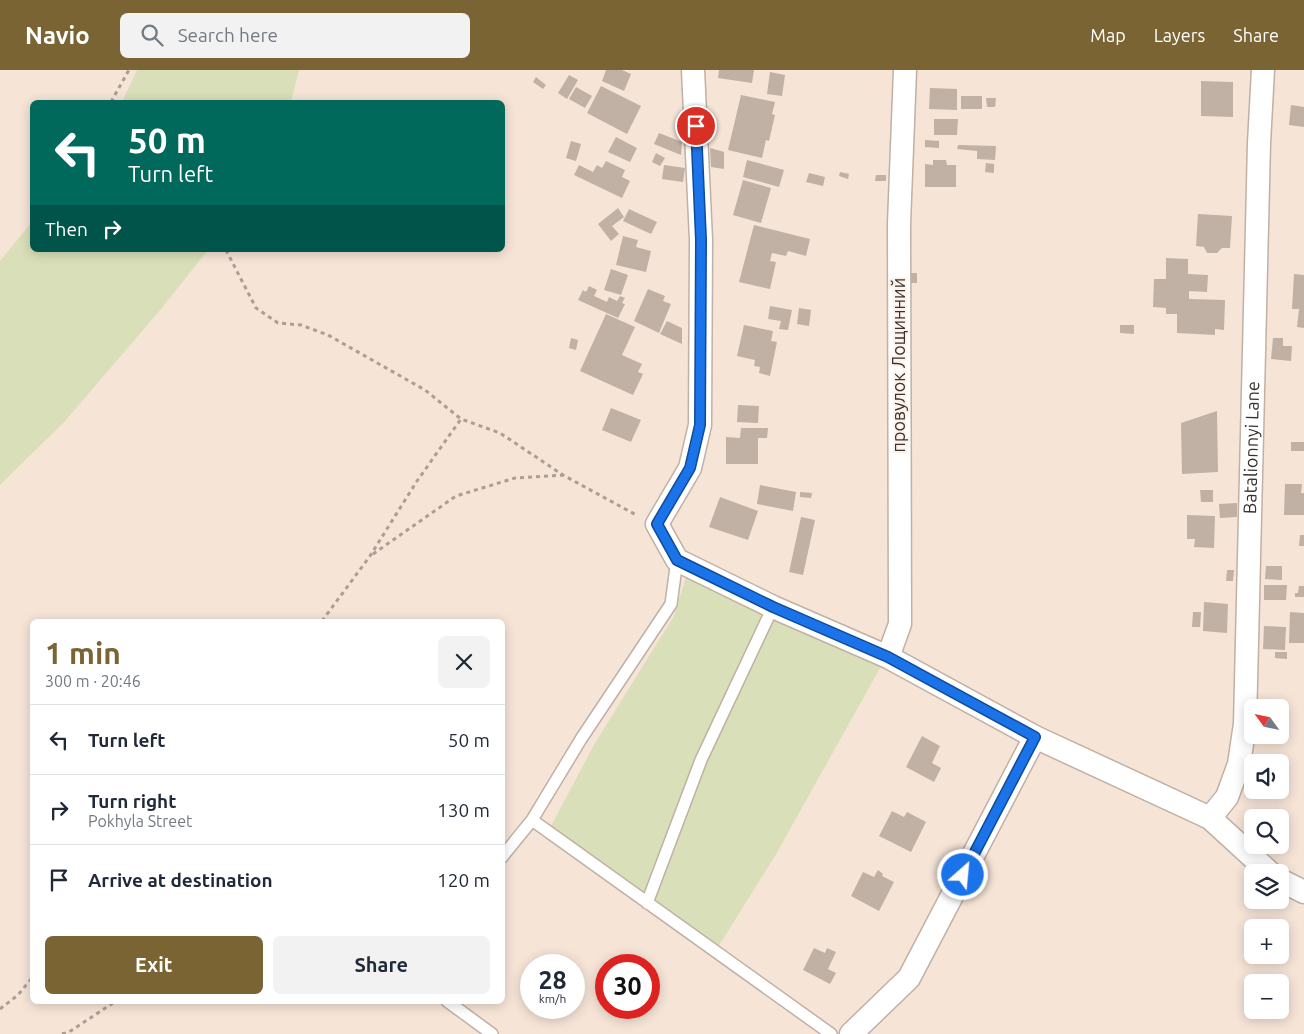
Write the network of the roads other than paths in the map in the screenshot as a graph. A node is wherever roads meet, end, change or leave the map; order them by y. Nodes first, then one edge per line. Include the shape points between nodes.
1 (693, 70) edge
2 (905, 70) edge
3 (1263, 70) edge
4 (677, 560) junction
5 (773, 607) junction
6 (888, 657) junction
7 (1035, 737) junction
8 (1210, 818) junction
9 (532, 820) junction
10 (505, 853) edge
11 (1260, 864) edge
12 (1289, 884) edge
13 (1304, 892) edge
14 (647, 903) junction
15 (451, 1004) edge
16 (492, 1034) edge
17 (831, 1034) edge
18 (851, 1034) edge

1 - 4 street via 701,240 700,425 690,468 657,524
2 - 6 street, провулок Лощинний via 899,224 900,624
3 - 8 street, Batalionnyi Lane via 1245,724 1239,764 1227,797
4 - 5 street
4 - 9 lane via 671,604 581,739
5 - 6 street
5 - 14 lane via 702,760
6 - 7 street
7 - 8 street
7 - 18 street via 909,978
8 - 11 street
9 - 10 lane
9 - 14 lane
12 - 13 street
14 - 17 lane
15 - 16 lane

